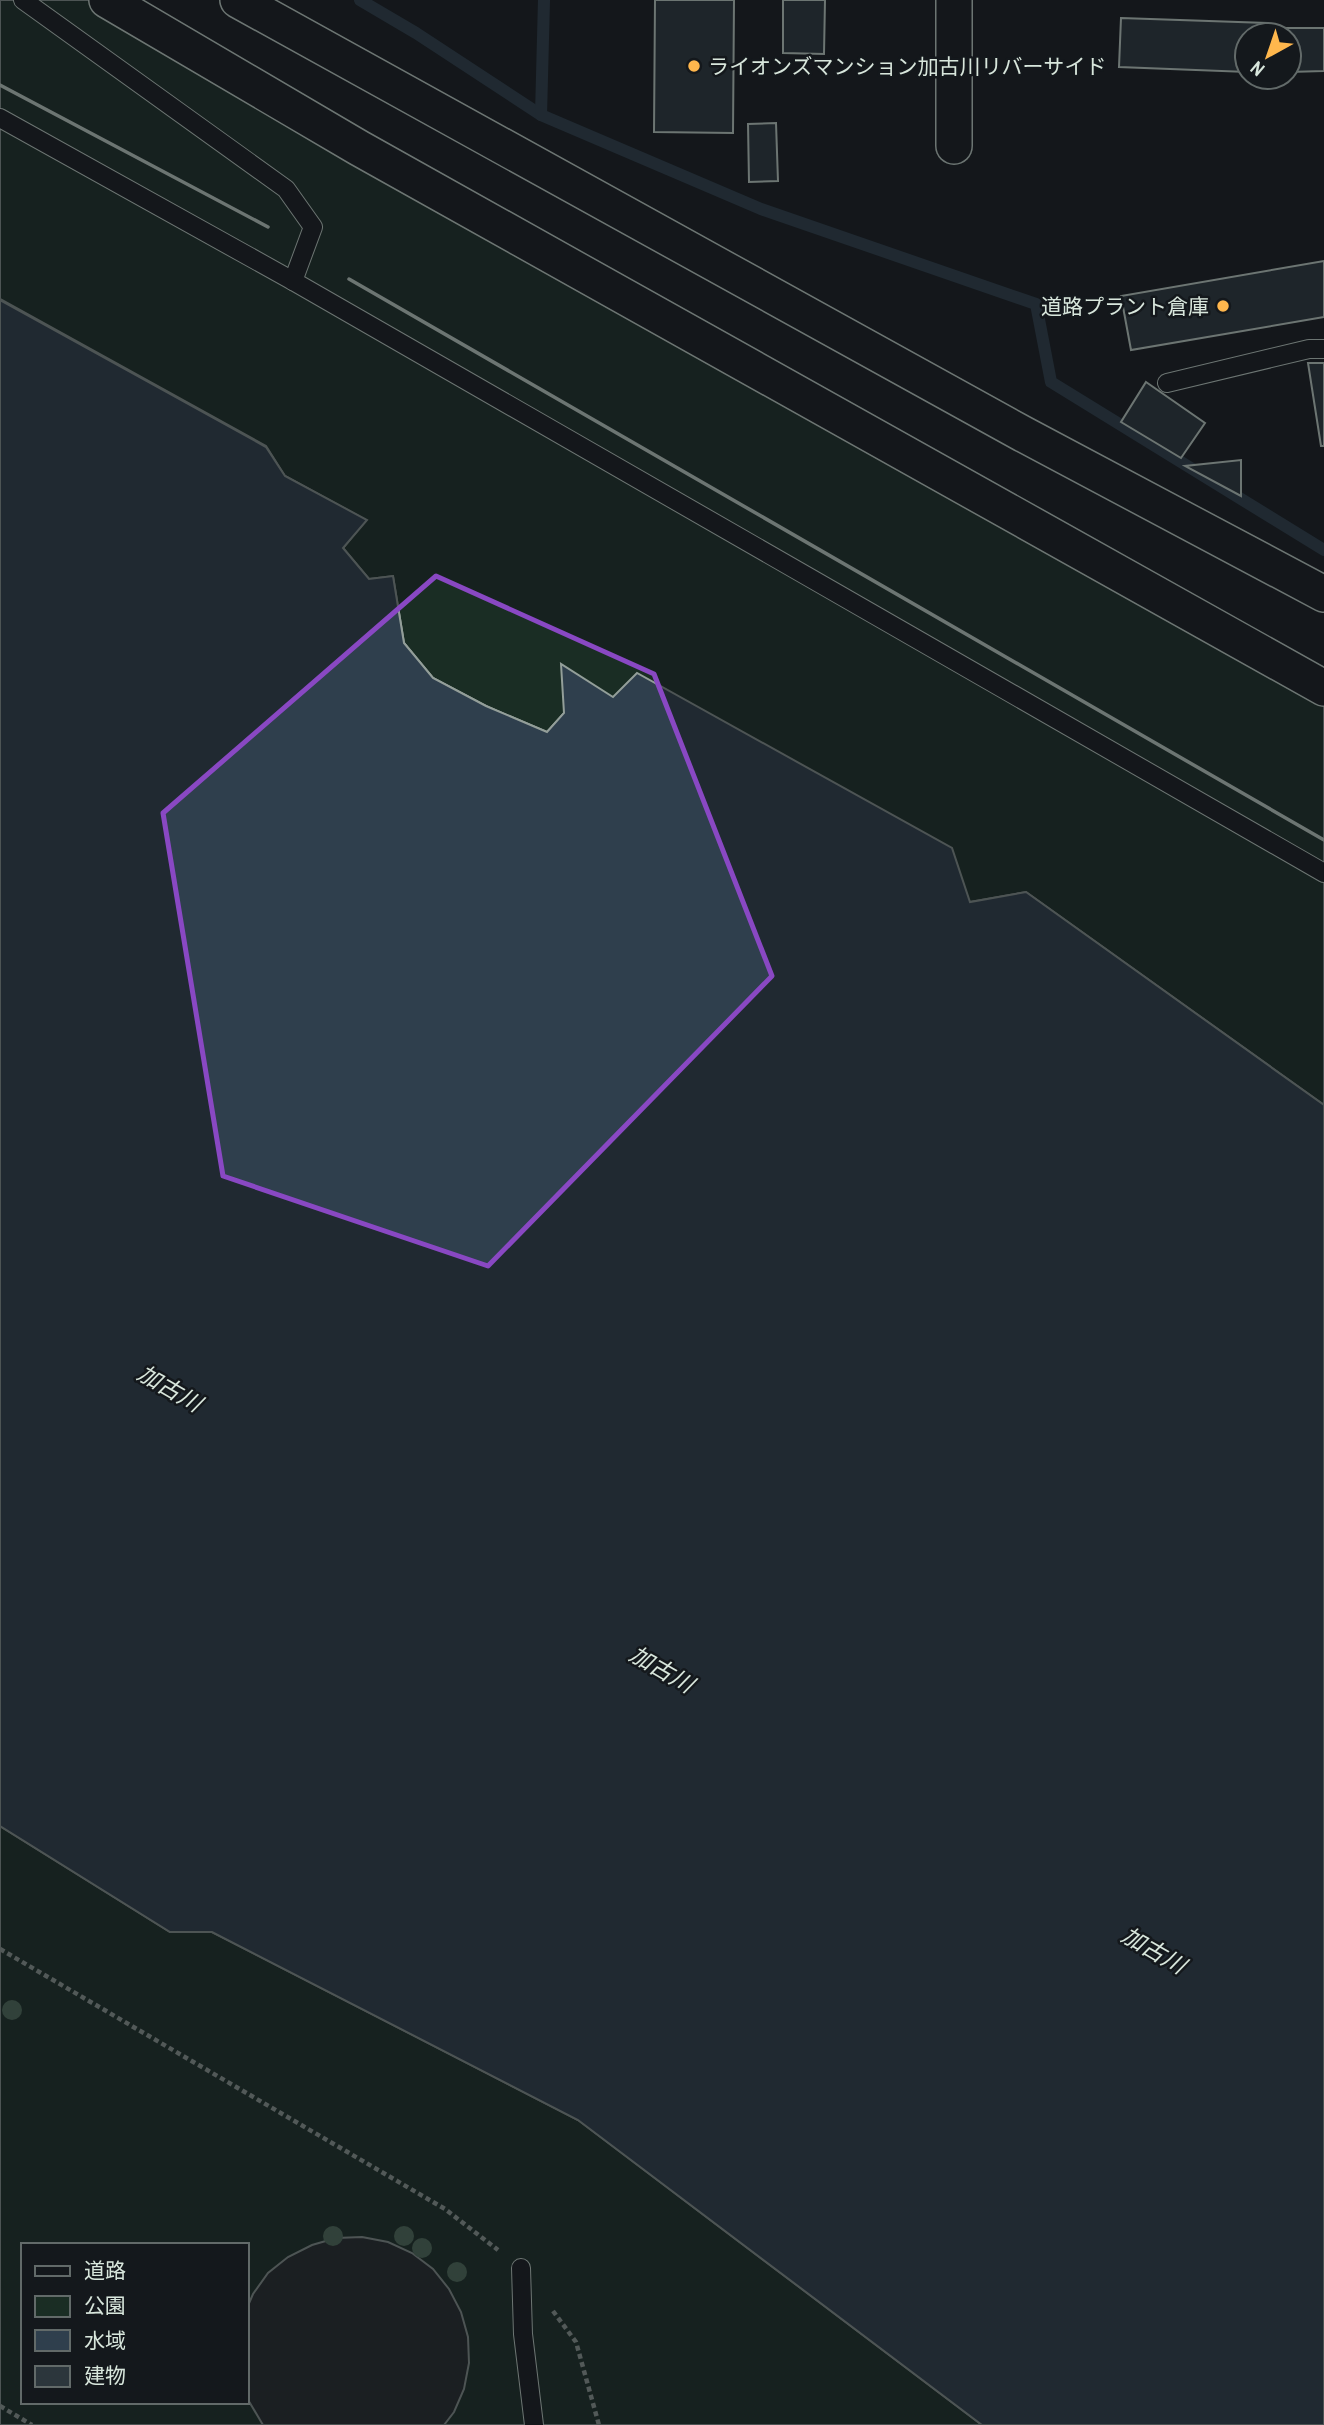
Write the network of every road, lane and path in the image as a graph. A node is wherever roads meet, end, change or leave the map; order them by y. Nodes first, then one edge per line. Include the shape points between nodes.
1 (23, 0) edge
2 (107, 0) edge
3 (238, 0) edge
4 (954, 0) edge
5 (0, 118) edge
6 (954, 146) dead end
7 (293, 281) junction
8 (1324, 349) edge
9 (1167, 383) dead end
10 (1324, 594) edge
11 (1324, 688) edge
12 (1324, 873) edge
13 (0, 1950) edge
14 (521, 2268) junction
15 (0, 2406) edge
16 (32, 2425) edge
17 (534, 2425) edge
18 (598, 2425) edge

1 - 7 lane via 286,189 313,227
2 - 11 street via 359,148
3 - 10 street via 1023,434
4 - 6 street
5 - 7 lane
7 - 12 lane
8 - 9 lane
13 - 14 path via 445,2209
14 - 17 lane
14 - 18 path via 576,2342
15 - 16 path

